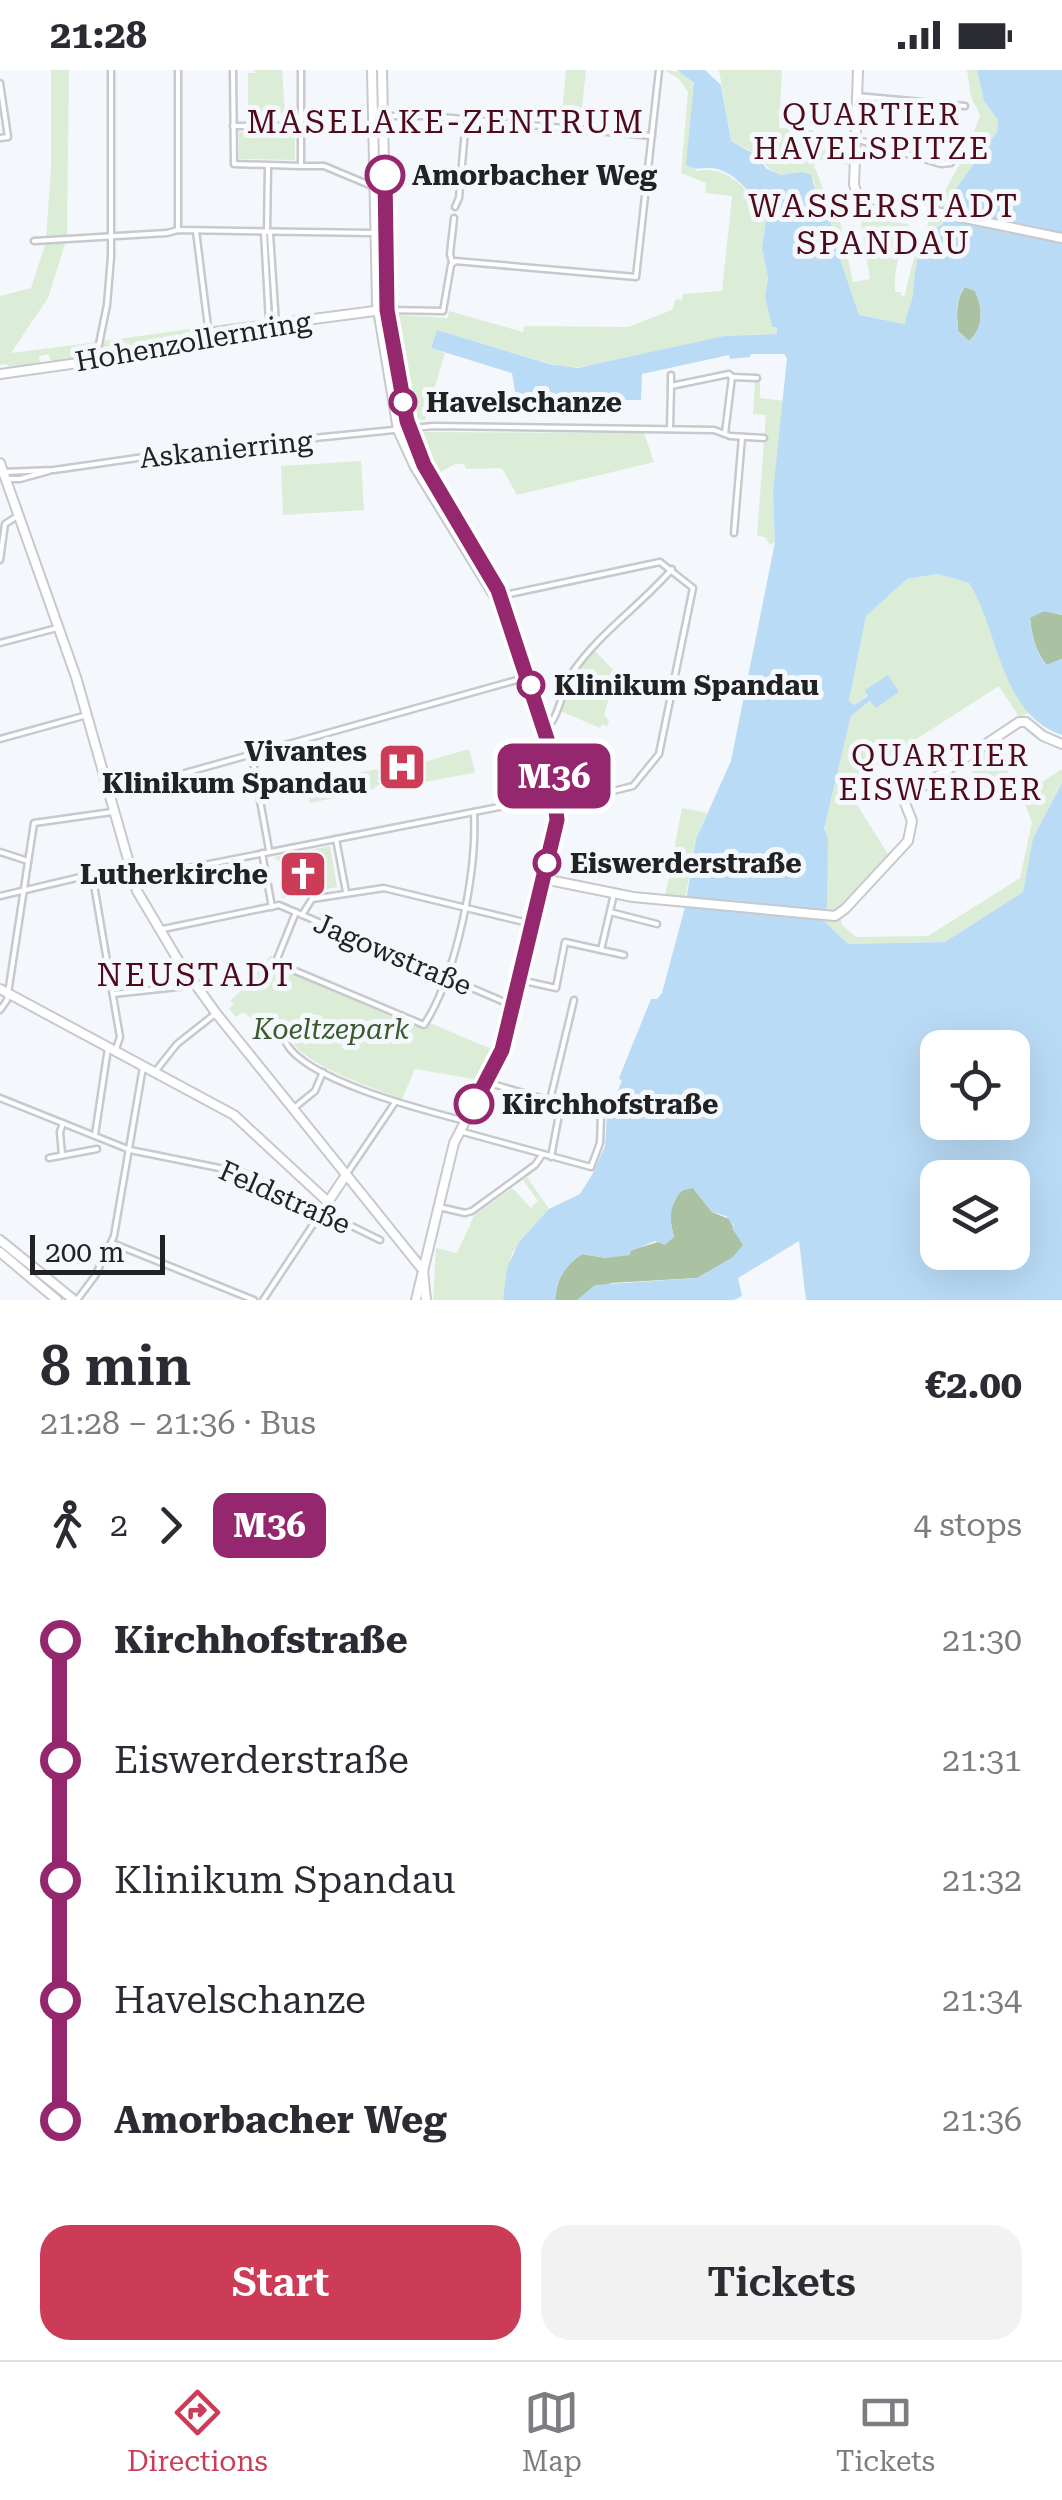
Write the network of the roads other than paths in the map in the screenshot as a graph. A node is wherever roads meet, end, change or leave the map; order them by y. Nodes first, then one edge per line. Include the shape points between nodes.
1 (111, 70) edge
2 (178, 70) edge
3 (233, 70) edge
4 (301, 70) edge
5 (372, 70) edge
6 (382, 70) edge
7 (660, 70) edge
8 (858, 70) edge
9 (0, 83) edge
10 (857, 96) junction
11 (965, 106) dead end
12 (384, 116) junction
13 (466, 119) junction
14 (233, 126) junction
15 (302, 126) junction
16 (652, 136) junction
17 (0, 138) edge
18 (855, 139) junction
19 (950, 164) dead end
20 (268, 166) junction
21 (301, 166) junction
22 (374, 186) junction
23 (455, 207) dead end
24 (454, 218) dead end
25 (178, 230) junction
26 (196, 231) junction
27 (267, 232) junction
28 (375, 234) junction
29 (112, 236) junction
30 (1062, 238) edge
31 (34, 241) dead end
32 (452, 262) junction
33 (382, 310) junction
34 (272, 324) junction
35 (209, 335) junction
36 (96, 360) junction
37 (0, 374) edge
38 (671, 376) dead end
39 (732, 376) junction
40 (758, 378) dead end
41 (671, 386) junction
42 (670, 428) junction
43 (409, 429) junction
44 (398, 430) junction
45 (725, 433) junction
46 (742, 437) junction
47 (764, 438) dead end
48 (2, 472) edge
49 (18, 515) junction
50 (734, 534) dead end
51 (0, 560) edge
52 (672, 569) junction
53 (498, 598) junction
54 (57, 628) junction
55 (0, 644) edge
56 (526, 678) junction
57 (87, 715) junction
58 (542, 730) junction
59 (0, 739) edge
60 (1062, 744) edge
61 (252, 756) junction
62 (110, 794) junction
63 (557, 800) junction
64 (114, 811) junction
65 (474, 812) junction
66 (336, 839) junction
67 (269, 851) junction
68 (0, 852) edge
69 (262, 854) junction
70 (28, 861) junction
71 (130, 865) junction
72 (92, 873) junction
73 (544, 878) junction
74 (133, 879) junction
75 (24, 891) junction
76 (346, 892) junction
77 (614, 894) junction
78 (0, 896) edge
79 (272, 906) junction
80 (465, 908) junction
81 (610, 912) junction
82 (299, 914) junction
83 (533, 924) junction
84 (657, 924) dead end
85 (160, 931) junction
86 (601, 950) junction
87 (624, 955) dead end
88 (448, 976) junction
89 (520, 980) junction
90 (194, 981) junction
91 (4, 991) edge
92 (113, 994) junction
93 (574, 1000) dead end
94 (514, 1004) junction
95 (0, 1010) edge
96 (216, 1013) junction
97 (286, 1043) dead end
98 (111, 1050) junction
99 (143, 1067) junction
100 (324, 1072) junction
101 (154, 1073) junction
102 (486, 1082) junction
103 (0, 1098) edge
104 (550, 1100) junction
105 (395, 1103) junction
106 (561, 1104) junction
107 (294, 1108) junction
108 (464, 1121) junction
109 (63, 1122) junction
110 (459, 1131) junction
111 (95, 1135) junction
112 (96, 1149) dead end
113 (130, 1150) junction
114 (542, 1155) junction
115 (62, 1156) junction
116 (49, 1158) dead end
117 (550, 1158) junction
118 (346, 1175) junction
119 (328, 1202) junction
120 (438, 1208) junction
121 (322, 1211) junction
122 (0, 1240) edge
123 (380, 1240) dead end
124 (112, 1243) junction
125 (0, 1252) edge
126 (423, 1270) junction
127 (421, 1296) edge
128 (58, 1300) edge
129 (75, 1300) edge
130 (254, 1300) edge
131 (263, 1300) edge

1 - 29 street
2 - 25 street
3 - 14 street
4 - 15 street
5 - 22 street
6 - 12 street
7 - 16 street
8 - 10 street
9 - 17 street via 8,137
10 - 11 street
10 - 18 street
12 - 13 street
12 - 33 street
13 - 16 street
13 - 23 street
14 - 15 street
14 - 20 street via 234,164
15 - 21 street
16 - 32 street via 636,278
18 - 19 street
18 - 30 street via 858,196
20 - 21 street
20 - 27 street
21 - 22 street via 324,166
22 - 28 street
24 - 32 street
25 - 26 street
25 - 29 street
26 - 27 street
26 - 35 street
27 - 28 street
27 - 34 street
28 - 33 street
29 - 31 street
29 - 36 street
32 - 33 street via 446,309
33 - 34 street, Hohenzollernring
33 - 43 street
33 - 44 street
34 - 35 street, Hohenzollernring
35 - 36 street, Hohenzollernring via 184,348
36 - 37 street, Hohenzollernring
38 - 41 street
39 - 40 street
39 - 41 street
39 - 45 street
41 - 42 street
42 - 43 street
42 - 45 street
43 - 44 street
43 - 53 street
44 - 48 street, Askanierring
44 - 53 street
45 - 46 street
46 - 47 street
46 - 50 street
48 - 49 street
49 - 51 street via 5,524
49 - 54 street
52 - 53 street via 660,562
52 - 58 street via 582,660 564,687 552,725
52 - 63 street via 694,593 659,754 635,785
53 - 56 street
54 - 55 street
54 - 57 street
56 - 58 street
56 - 61 street
57 - 59 street
57 - 62 street
58 - 63 street
60 - 77 street via 1019,722 910,794 908,840 841,913
61 - 62 street
61 - 67 street
62 - 64 street
63 - 65 street
63 - 73 street
64 - 70 street via 34,823
64 - 71 street
65 - 66 street
65 - 80 street
66 - 67 street
66 - 76 street
67 - 69 street
68 - 70 street
69 - 74 street
69 - 79 street
70 - 75 street
71 - 72 street
71 - 74 street
72 - 75 street
72 - 92 street
73 - 77 street
73 - 83 street
74 - 85 street
75 - 78 street
75 - 91 street
76 - 80 street via 384,888
76 - 82 street via 310,900
77 - 81 street
79 - 82 street, Jagowstraße
79 - 85 street
80 - 83 street
80 - 88 street
81 - 84 street
81 - 86 street
82 - 88 street, Jagowstraße
82 - 88 street via 279,964 422,1025
83 - 89 street
85 - 90 street
86 - 87 street
86 - 89 street via 565,942 555,990
88 - 94 street, Jagowstraße
89 - 94 street
90 - 92 street
90 - 96 street
91 - 95 street
91 - 98 street
92 - 98 street via 120,1037
93 - 104 street
94 - 102 street
96 - 101 street
96 - 107 street
97 - 100 street
98 - 99 street
98 - 111 street
99 - 101 street
99 - 113 street
100 - 105 street
100 - 107 street
101 - 119 street via 238,1118
102 - 104 street
102 - 108 street
103 - 109 street, Feldstraße
104 - 106 street
105 - 108 street
105 - 118 street
106 - 117 street
106 - 117 street via 601,1116 600,1143 591,1167
107 - 118 street
108 - 110 street
109 - 111 street, Feldstraße
109 - 115 street
110 - 114 street
110 - 120 street
111 - 113 street, Feldstraße
112 - 115 street
113 - 121 street, Feldstraße via 241,1172
113 - 124 street
114 - 117 street
114 - 120 street via 472,1211
115 - 116 street
118 - 119 street
118 - 126 street
119 - 121 street
120 - 126 street
121 - 123 street, Feldstraße
121 - 131 street
122 - 129 street
124 - 129 street
124 - 130 street
125 - 128 street
126 - 127 street

